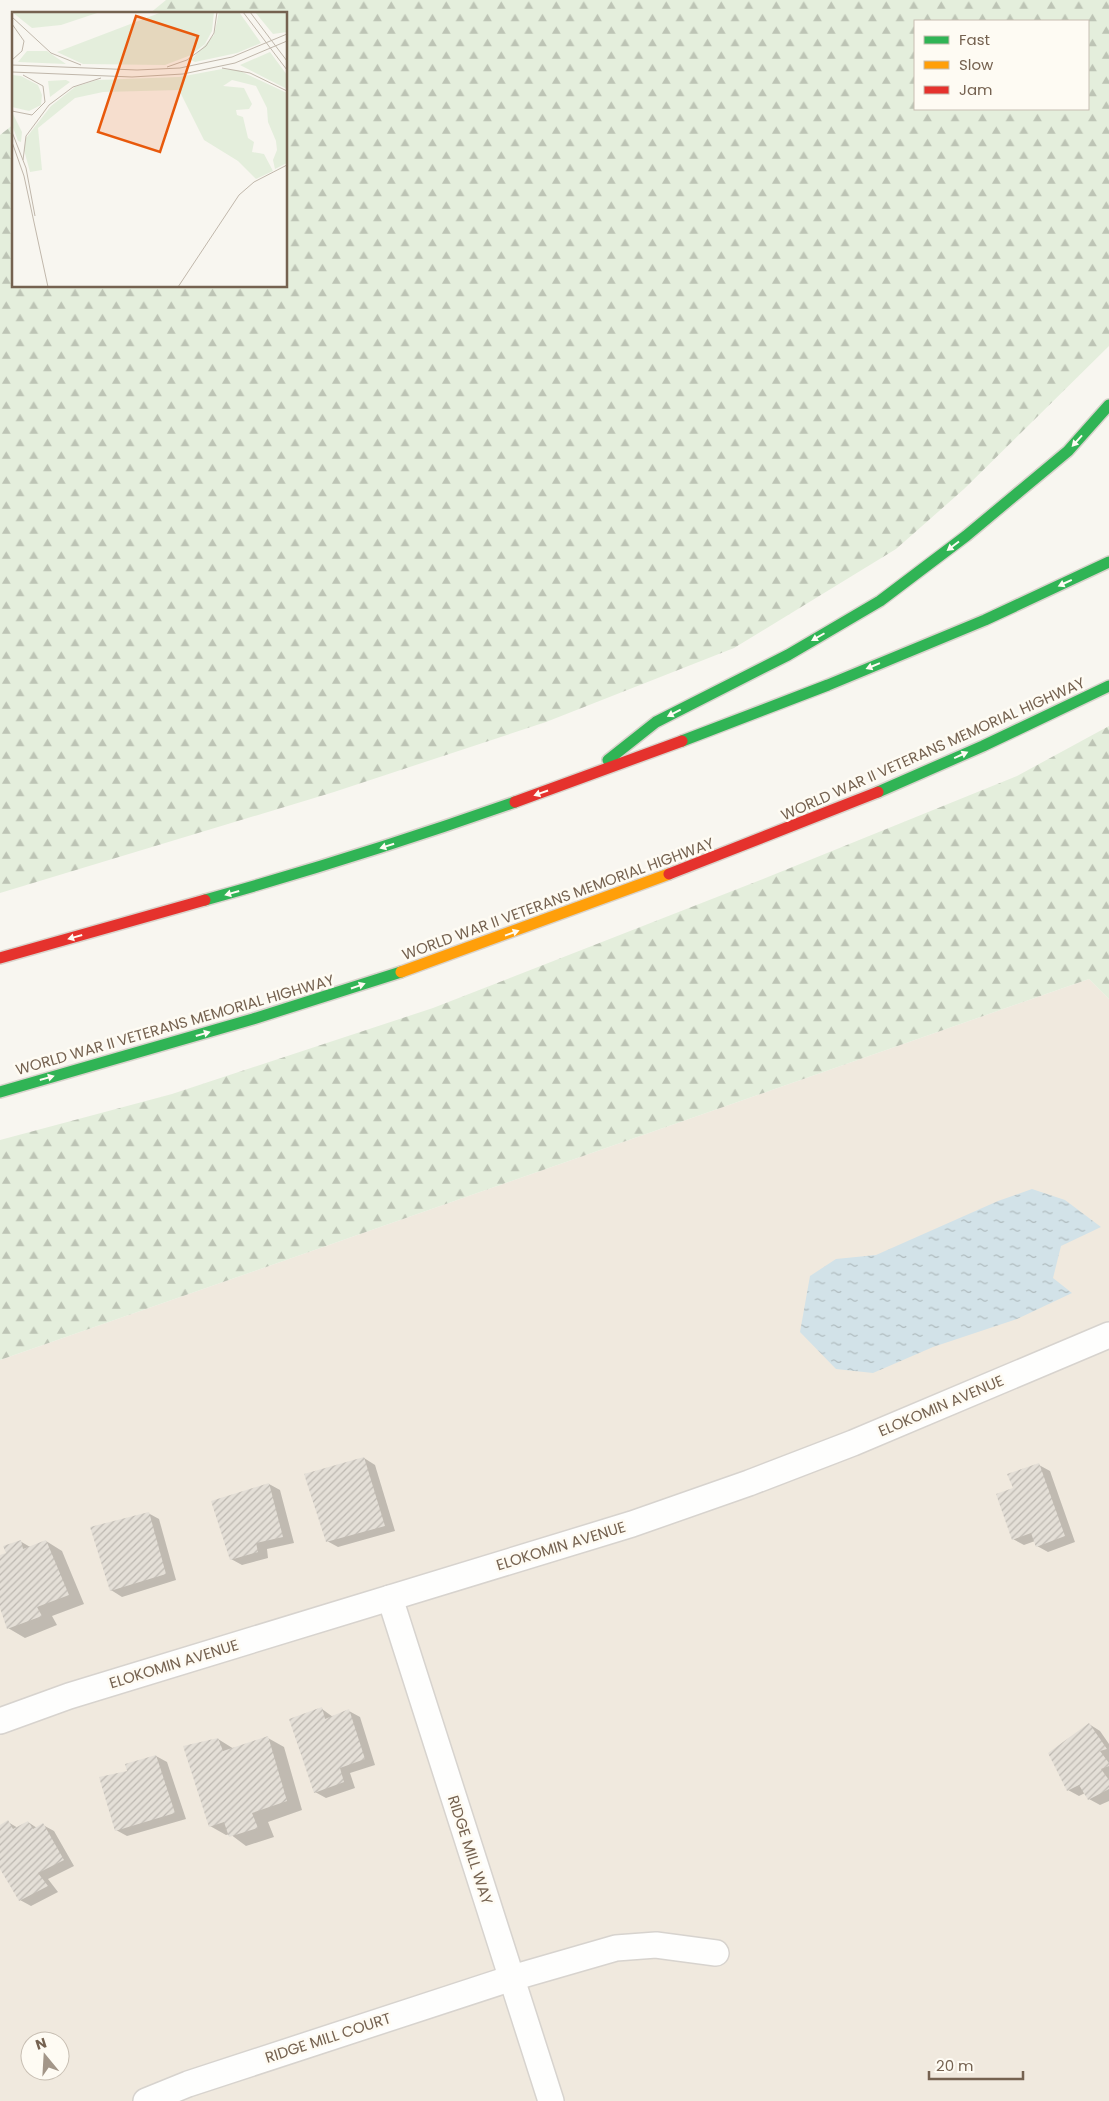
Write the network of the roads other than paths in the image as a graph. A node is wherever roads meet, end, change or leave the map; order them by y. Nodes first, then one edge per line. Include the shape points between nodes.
1 (1109, 405) edge
2 (1109, 562) edge
3 (1109, 686) edge
4 (587, 777) junction
5 (0, 958) edge
6 (0, 1092) edge
7 (1109, 1335) edge
8 (390, 1598) junction
9 (0, 1721) edge
10 (716, 1953) dead end
11 (512, 1978) junction
12 (146, 2101) edge
13 (551, 2101) edge

1 -> 4 highway via 1068,451 966,536 880,601 788,655 656,722
2 -> 4 highway via 985,620
6 -> 3 highway, WORLD WAR II VETERANS MEMORIAL HIGHWAY via 340,992 746,847 917,775
4 -> 5 highway via 428,833 297,874
7 - 8 street, ELOKOMIN AVENUE via 854,1443 749,1483 632,1524
8 - 9 street, ELOKOMIN AVENUE via 69,1696
8 - 11 street, RIDGE MILL WAY
10 - 11 street, RIDGE MILL COURT via 636,1945
11 - 12 street, RIDGE MILL COURT
11 - 13 street, RIDGE MILL WAY

